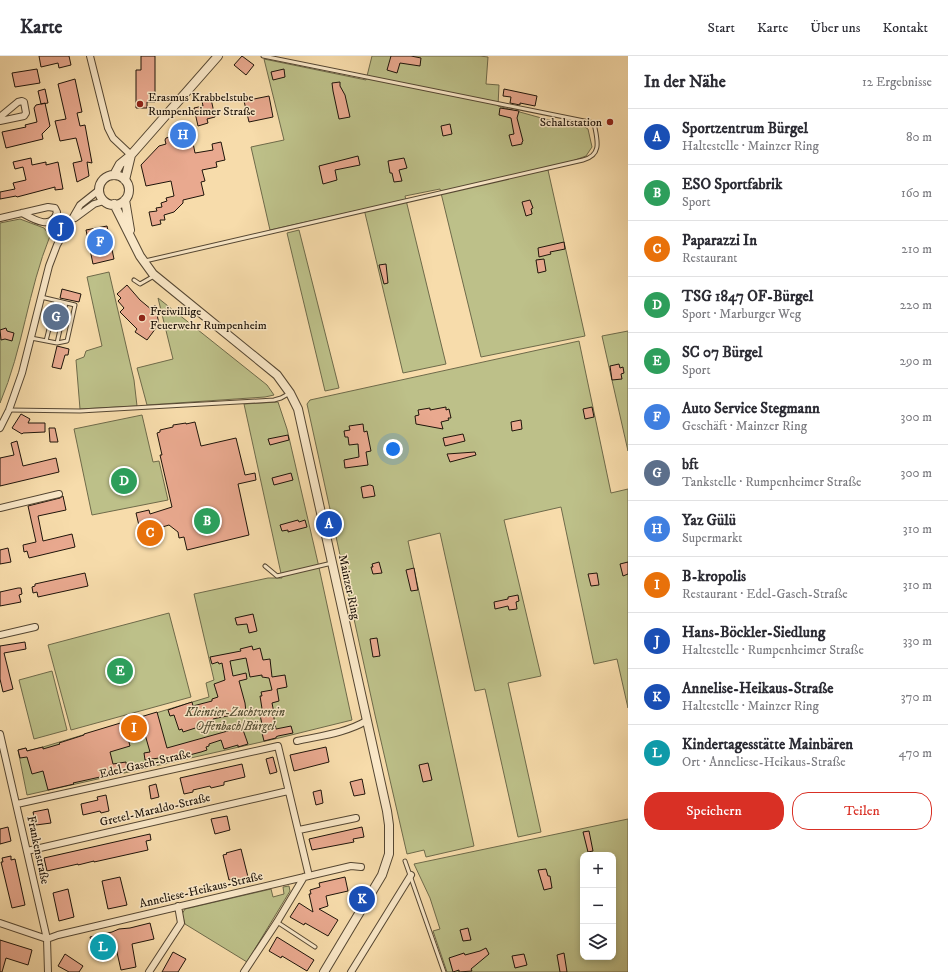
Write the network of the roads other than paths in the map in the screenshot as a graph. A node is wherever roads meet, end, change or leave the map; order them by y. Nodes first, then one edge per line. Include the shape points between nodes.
1 (90, 56) edge
2 (218, 56) edge
3 (263, 56) edge
4 (0, 117) edge
5 (0, 121) edge
6 (130, 155) junction
7 (114, 175) junction
8 (125, 180) junction
9 (99, 190) junction
10 (125, 200) junction
11 (104, 201) junction
12 (114, 204) junction
13 (22, 214) junction
14 (0, 218) edge
15 (72, 220) junction
16 (130, 236) junction
17 (143, 262) junction
18 (154, 276) junction
19 (134, 280) dead end
20 (41, 297) junction
21 (56, 301) junction
22 (66, 303) junction
23 (31, 338) junction
24 (46, 341) junction
25 (57, 343) junction
26 (290, 393) junction
27 (9, 410) junction
28 (0, 428) edge
29 (58, 494) dead end
30 (0, 508) edge
31 (332, 563) junction
32 (265, 566) dead end
33 (35, 627) dead end
34 (0, 635) edge
35 (366, 721) junction
36 (0, 734) edge
37 (297, 741) dead end
38 (3, 762) edge
39 (288, 791) junction
40 (16, 804) junction
41 (356, 818) dead end
42 (299, 830) junction
43 (27, 851) junction
44 (405, 861) dead end
45 (361, 868) dead end
46 (411, 875) junction
47 (307, 877) junction
48 (178, 906) junction
49 (277, 922) junction
50 (0, 923) edge
51 (47, 939) junction
52 (315, 947) dead end
53 (48, 972) edge
54 (150, 972) edge
55 (244, 972) edge
56 (324, 972) edge
57 (351, 972) edge
58 (444, 972) edge

1 - 6 street via 108,128 113,138
2 - 6 street
3 - 17 lane via 594,123 596,151 583,160
4 - 5 street via 18,102 24,102 24,116
6 - 7 street via 120,164
6 - 8 street
7 - 8 street
7 - 9 street via 104,179
8 - 10 street via 129,191
9 - 11 street
9 - 15 street via 80,205
10 - 12 street
10 - 16 street, Mainzer Ring
11 - 12 street
11 - 15 street via 94,204
12 - 16 street, Mainzer Ring
13 - 13 street via 52,207 57,212 48,223
13 - 14 street
15 - 20 street via 54,253
16 - 17 street, Mainzer Ring
17 - 18 street, Mainzer Ring
18 - 19 lane via 140,284
18 - 26 street, Mainzer Ring via 265,366 281,380
20 - 21 lane
20 - 23 street
21 - 22 lane
21 - 24 lane
22 - 25 lane
22 - 25 lane via 75,305 67,341
23 - 24 lane
23 - 27 street
24 - 25 lane
26 - 27 lane via 274,400 194,405 80,411
26 - 31 street, Mainzer Ring via 298,409
27 - 28 street
29 - 30 street
31 - 32 lane via 277,576
31 - 35 street, Mainzer Ring
33 - 34 street
35 - 37 street
35 - 56 street, Mainzer Ring via 389,825 388,854 379,882
36 - 38 street, Frankenstraße
38 - 40 street, Frankenstraße
39 - 40 street, Edel-Gasch-Straße via 278,746
39 - 42 street
39 - 43 street, Gretel-Maraldo-Straße
40 - 43 street, Frankenstraße
41 - 42 street
42 - 47 street
43 - 51 street, Frankenstraße
44 - 46 lane
45 - 47 street, Anneliese-Heikaus-Straße via 351,866
46 - 57 street
46 - 58 lane
47 - 48 street, Anneliese-Heikaus-Straße
47 - 49 street
48 - 51 street, Anneliese-Heikaus-Straße
48 - 54 street via 181,923
49 - 52 lane
49 - 55 street
50 - 51 street
51 - 53 street, Frankenstraße

